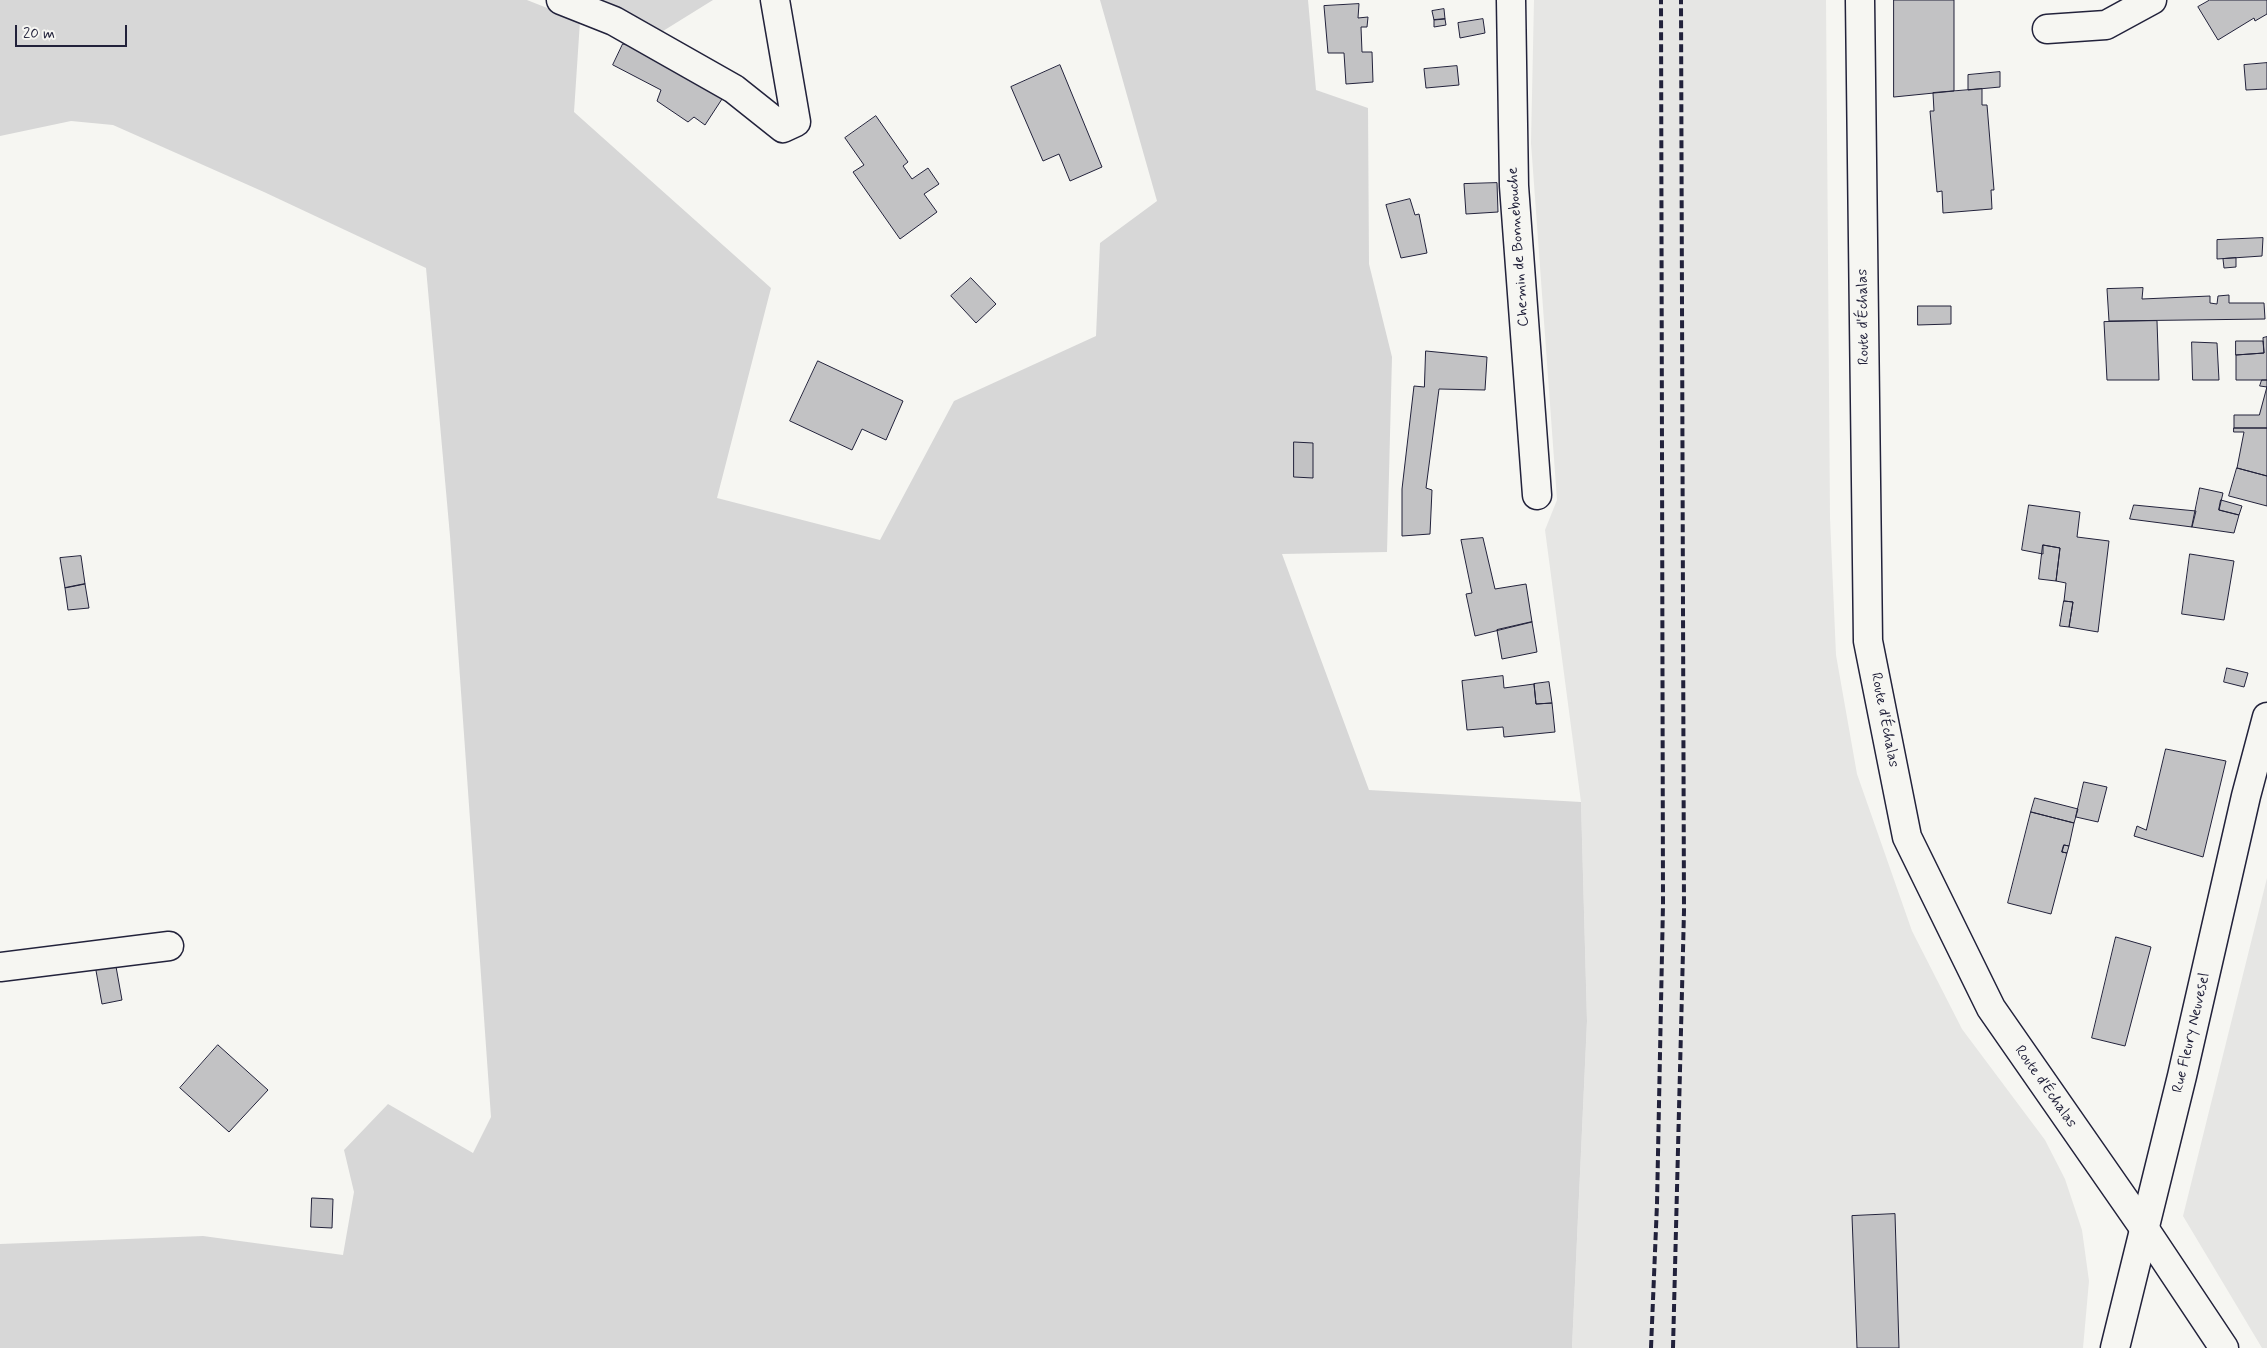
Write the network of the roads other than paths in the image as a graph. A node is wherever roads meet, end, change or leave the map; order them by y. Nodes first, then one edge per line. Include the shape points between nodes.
1 (561, 0) edge
2 (775, 0) edge
3 (1511, 0) edge
4 (1860, 0) edge
5 (2152, 0) edge
6 (2047, 29) dead end
7 (1536, 494) dead end
8 (2267, 717) edge
9 (169, 946) dead end
10 (0, 967) edge
11 (2144, 1228) junction
12 (2115, 1348) edge
13 (2224, 1348) edge

1 - 2 street via 614,21 734,89 783,128 796,122
3 - 7 street, Chemin de Bonnebouche via 1514,186
4 - 11 street, Route d'Échalas via 1868,641 1907,837 1991,1008
5 - 6 street via 2106,25
8 - 11 street, Rue Fleury Neuvesel
9 - 10 street
11 - 12 street, Rue Fleury Neuvesel
11 - 13 street, Route d'Échalas

